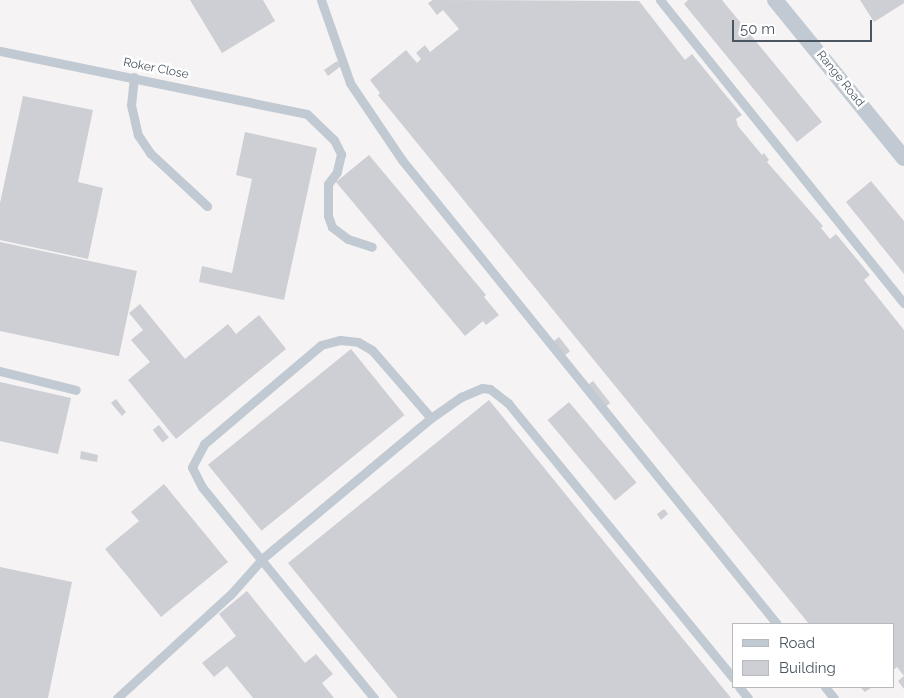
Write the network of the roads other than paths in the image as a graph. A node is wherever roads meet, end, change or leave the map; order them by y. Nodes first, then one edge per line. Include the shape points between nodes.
1 (321, 0) edge
2 (660, 0) edge
3 (775, 0) edge
4 (0, 51) edge
5 (134, 77) junction
6 (904, 158) edge
7 (207, 206) dead end
8 (372, 247) dead end
9 (904, 303) edge
10 (0, 371) edge
11 (76, 390) dead end
12 (431, 418) junction
13 (263, 558) junction
14 (776, 623) edge
15 (732, 677) edge
16 (740, 688) edge
17 (826, 688) edge
18 (117, 698) edge
19 (374, 698) edge
20 (748, 698) edge
21 (834, 698) edge

1 - 14 lane via 350,83 402,160
2 - 9 lane
3 - 6 street, Range Road
4 - 5 lane, Roker Close
5 - 7 lane via 130,105 138,135 150,153
5 - 8 lane, Roker Close via 307,114 334,140 341,154 337,172 328,184 328,216 332,227 348,239
10 - 11 lane
12 - 13 lane
12 - 13 lane via 372,350 358,342 340,340 321,345 204,444 192,467 202,487
12 - 15 lane via 472,391 490,389 499,394
13 - 18 lane via 231,594
13 - 19 lane
16 - 20 lane
17 - 21 lane

